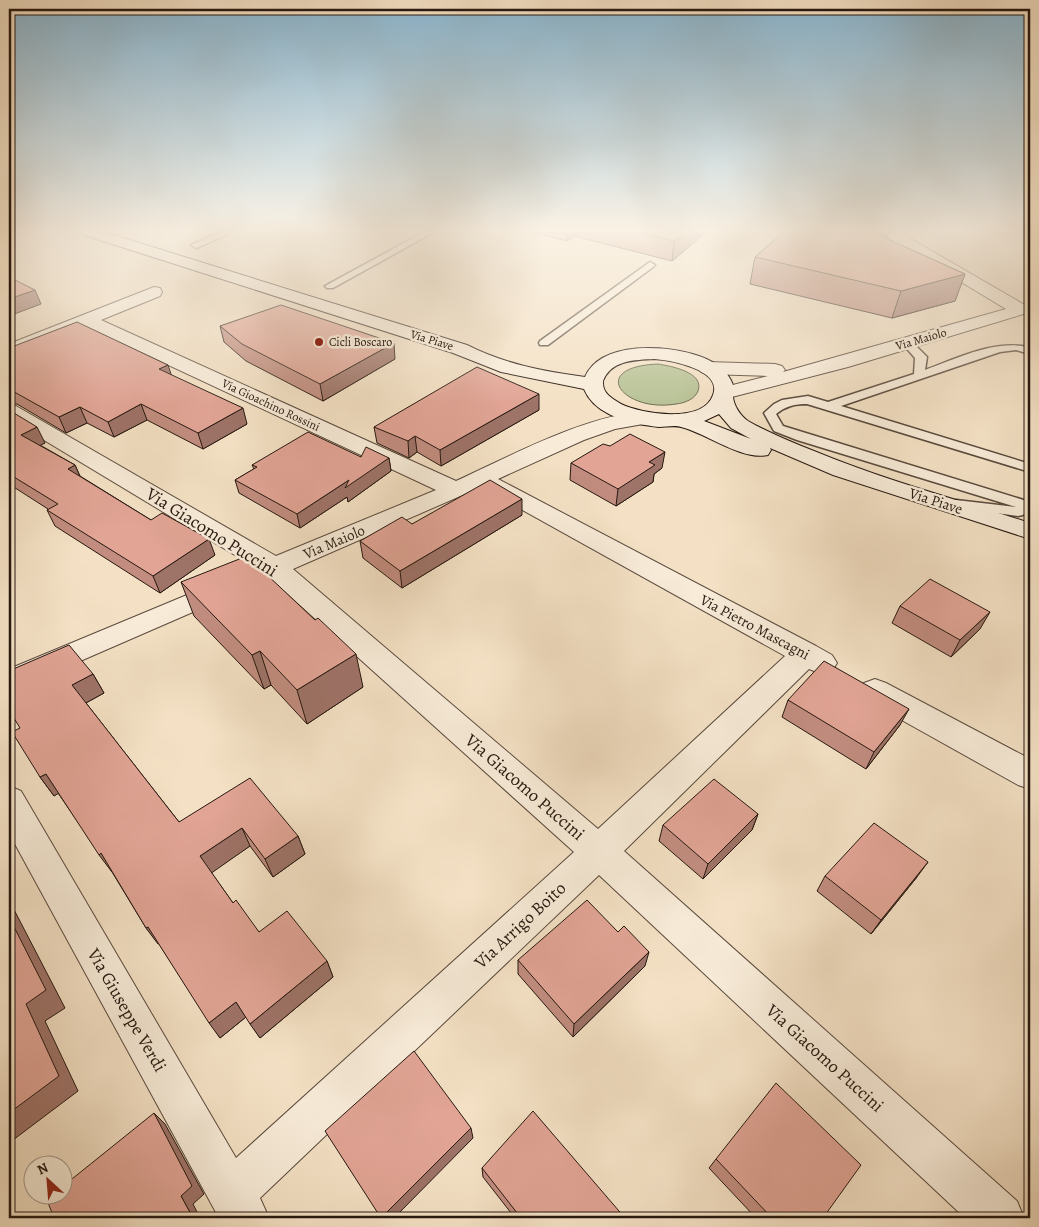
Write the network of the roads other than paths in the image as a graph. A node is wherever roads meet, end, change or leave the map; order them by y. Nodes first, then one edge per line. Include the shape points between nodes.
1 (271, 289) edge
2 (617, 289) edge
3 (991, 289) edge
4 (154, 292) dead end
5 (1026, 309) edge
6 (85, 319) junction
7 (544, 343) dead end
8 (907, 343) junction
9 (460, 349) junction
10 (9, 350) edge
11 (1030, 351) edge
12 (602, 366) junction
13 (708, 368) junction
14 (812, 370) junction
15 (919, 377) junction
16 (597, 392) junction
17 (723, 395) junction
18 (829, 406) junction
19 (9, 410) edge
20 (642, 418) junction
21 (684, 420) junction
22 (576, 435) junction
23 (1030, 468) edge
24 (841, 470) junction
25 (468, 484) junction
26 (938, 501) junction
27 (1030, 507) edge
28 (1030, 513) edge
29 (1030, 531) edge
30 (274, 567) junction
31 (806, 654) junction
32 (9, 682) edge
33 (1030, 774) edge
34 (9, 801) edge
35 (599, 852) junction
36 (238, 1206) edge
37 (1000, 1218) edge

1 - 9 street, Via Piave
2 - 7 lane
3 - 5 street
4 - 6 street
5 - 8 street, Via Maiolo
6 - 10 street
6 - 25 street, Via Gioachino Rossini
8 - 14 street, Via Maiolo
8 - 15 lane via 921,357
9 - 12 street, Via Piave via 494,352 546,364
9 - 16 street, Via Piave via 500,368
11 - 15 lane via 1017,347 998,349
12 - 13 street via 634,354 654,353 682,357
12 - 16 street, Via Maiolo via 595,374
13 - 14 street, Via Maiolo
13 - 17 street, Via Piave via 719,377 724,387
14 - 17 street, Via Maiolo
15 - 18 lane
16 - 20 street via 623,413
16 - 22 street, Via Maiolo
17 - 21 street via 715,408
17 - 24 street, Via Piave via 728,412 750,432
18 - 23 lane
18 - 27 lane via 808,400 791,400 777,406 770,414 778,428 802,437
19 - 30 street, Via Giacomo Puccini
20 - 21 street
20 - 22 street, Via Maiolo via 612,423
21 - 24 street, Via Piave via 797,463
22 - 25 street, Via Maiolo
24 - 26 street, Via Piave
25 - 30 street, Via Maiolo
25 - 31 street, Via Pietro Mascagni
26 - 28 lane
26 - 29 street, Via Piave
30 - 32 street, Via Maiolo
30 - 35 street, Via Giacomo Puccini
31 - 33 street, Via Pietro Mascagni
31 - 35 street, Via Arrigo Boito
34 - 36 street, Via Giuseppe Verdi
35 - 36 street, Via Arrigo Boito
35 - 37 street, Via Giacomo Puccini

